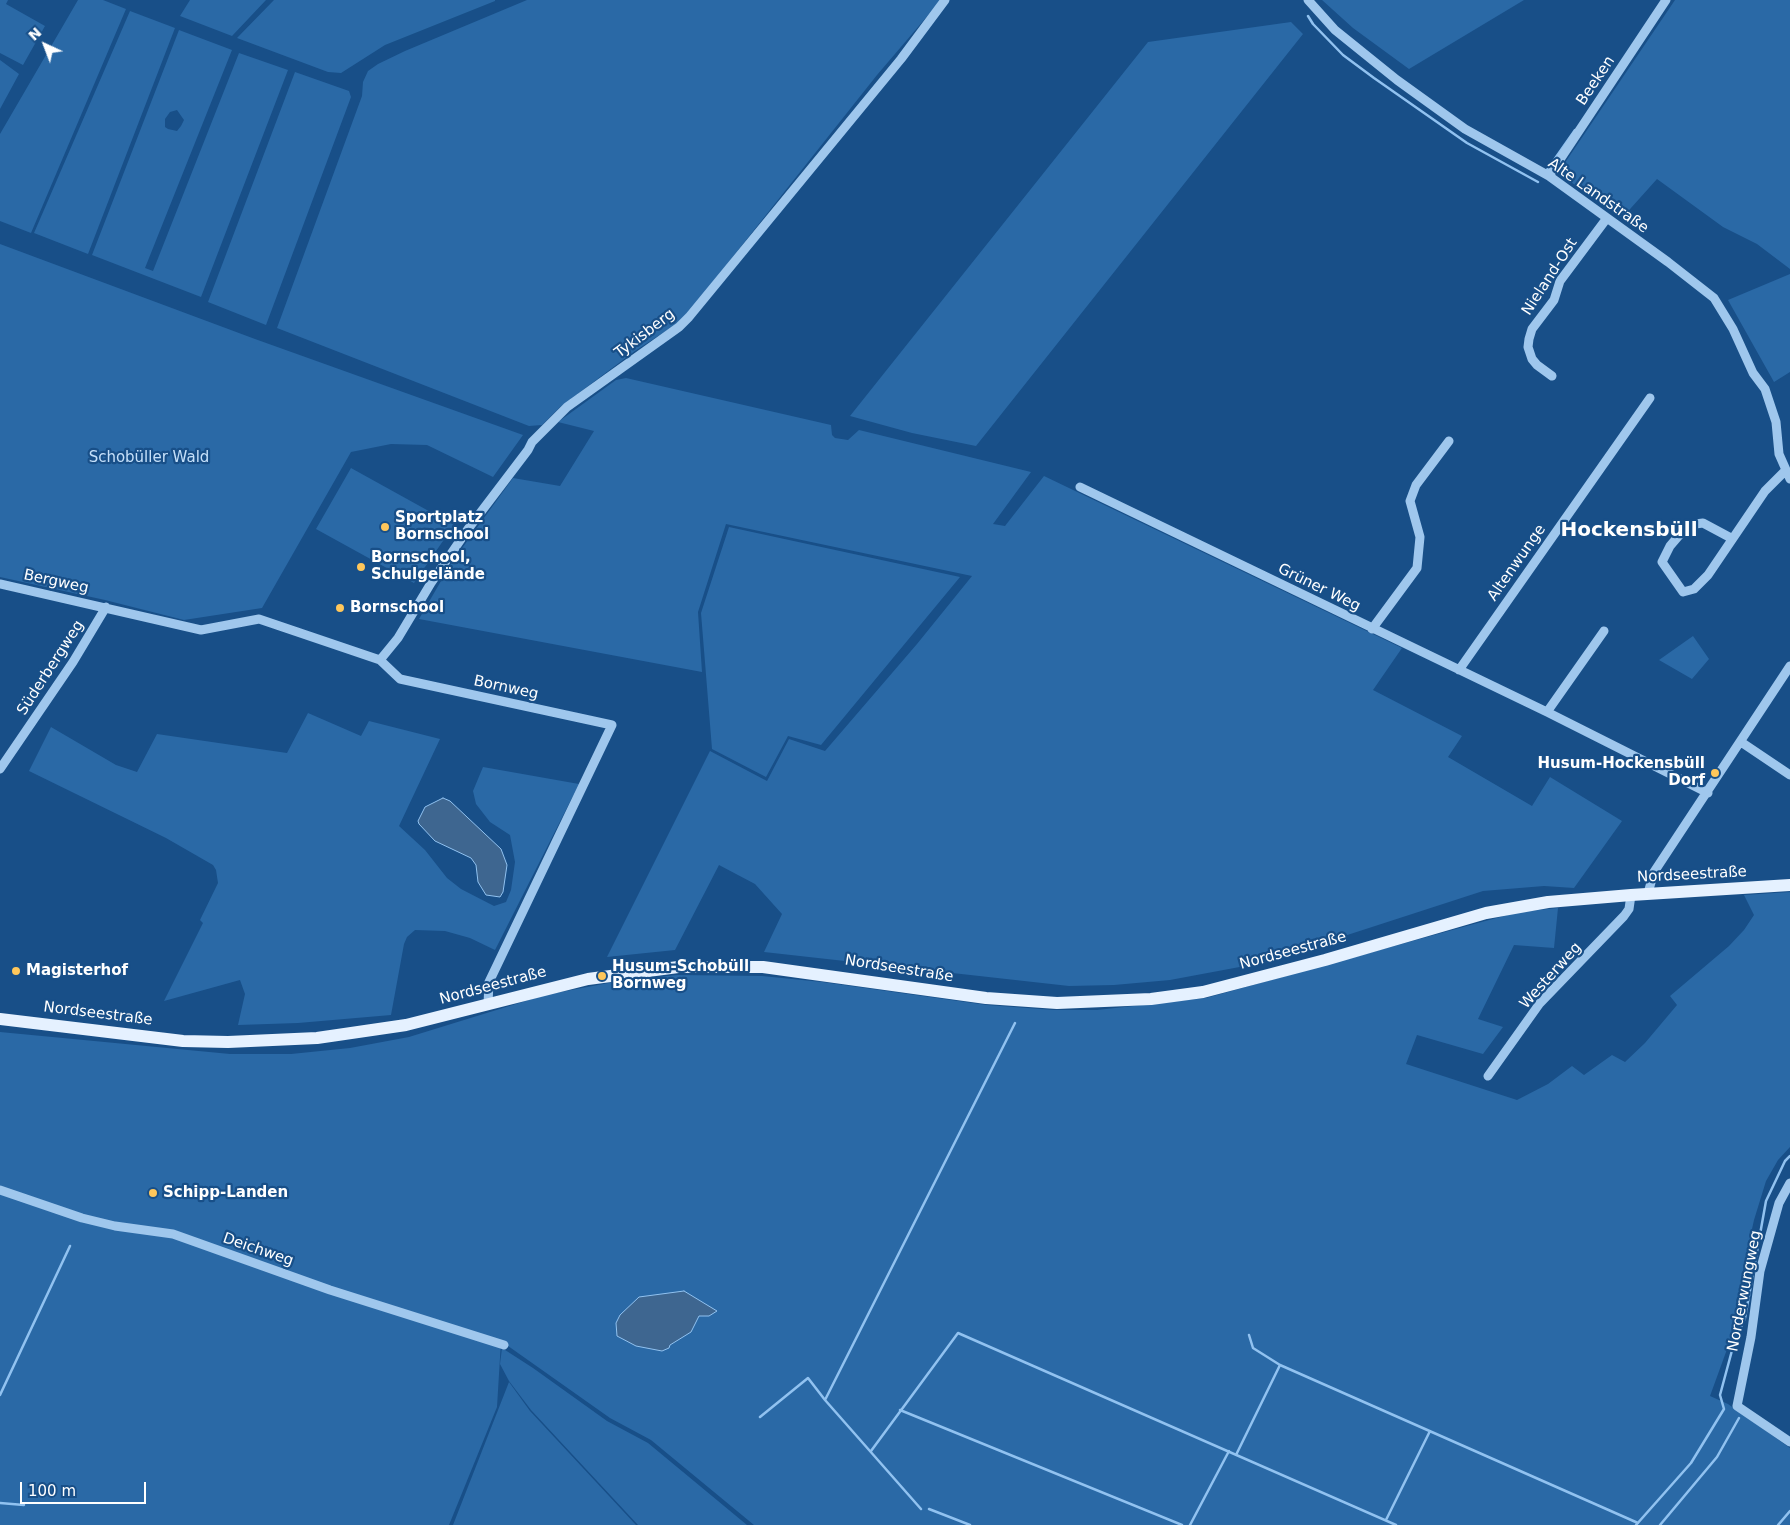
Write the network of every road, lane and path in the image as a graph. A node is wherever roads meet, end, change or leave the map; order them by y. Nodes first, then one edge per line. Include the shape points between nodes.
1 (945, 0) edge
2 (1308, 0) edge
3 (1666, 0) edge
4 (1549, 176) junction
5 (1607, 218) junction
6 (1552, 376) dead end
7 (1650, 398) dead end
8 (1449, 441) dead end
9 (1786, 470) junction
10 (1790, 479) edge
11 (1080, 487) dead end
12 (1731, 538) junction
13 (0, 584) edge
14 (106, 607) junction
15 (1372, 629) junction
16 (1604, 631) dead end
17 (380, 660) junction
18 (1790, 666) edge
19 (1459, 670) junction
20 (1546, 712) junction
21 (1741, 742) junction
22 (0, 769) edge
23 (1790, 775) edge
24 (1708, 793) junction
25 (1790, 885) edge
26 (1648, 893) junction
27 (1631, 895) junction
28 (488, 1004) junction
29 (0, 1019) edge
30 (1488, 1076) dead end
31 (1790, 1183) edge
32 (0, 1190) edge
33 (504, 1345) dead end
34 (1790, 1442) edge

1 - 17 street, Tykisberg via 901,59 689,317 567,407 532,442 458,543 398,638
2 - 4 street, Alte Landstraße via 1335,30 1418,95 1465,129
3 - 4 street, Beeken
4 - 5 street, Alte Landstraße
5 - 6 street, Nieland-Ost via 1560,281 1554,300 1532,328 1528,348 1532,359
5 - 9 street, Alte Landstraße via 1714,298 1733,329 1752,373 1765,389 1776,422 1779,454
7 - 19 street, Altenwunge
8 - 15 street via 1416,486 1410,501 1420,537 1417,568
9 - 10 street, Alte Landstraße
9 - 12 street via 1765,491
11 - 15 street, Grüner Weg
12 - 12 street via 1708,575 1694,589 1683,592 1662,562 1670,546 1688,525 1703,523
13 - 14 street, Bergweg
14 - 17 street, Bornweg via 201,630 259,619
14 - 22 street, Süderbergweg via 73,662
15 - 19 street, Grüner Weg
16 - 20 street
17 - 28 street, Bornweg via 400,679 612,725 489,982
18 - 21 street
19 - 20 street, Grüner Weg
20 - 24 street, Grüner Weg
21 - 23 street
21 - 24 street
24 - 26 street via 1654,872
25 - 26 main road, Nordseestraße
26 - 27 main road, Nordseestraße
27 - 28 main road, Nordseestraße via 1548,902 1486,913 1203,992 1150,999 1057,1003 986,998 763,966 675,967 602,976
27 - 30 street, Westerweg via 1629,909 1624,916 1540,1003
28 - 29 main road, Nordseestraße via 376,1030 258,1042 183,1041
31 - 34 street, Norderwungweg via 1779,1203 1760,1271 1737,1406
32 - 33 street, Deichweg via 82,1218 173,1234 330,1290

